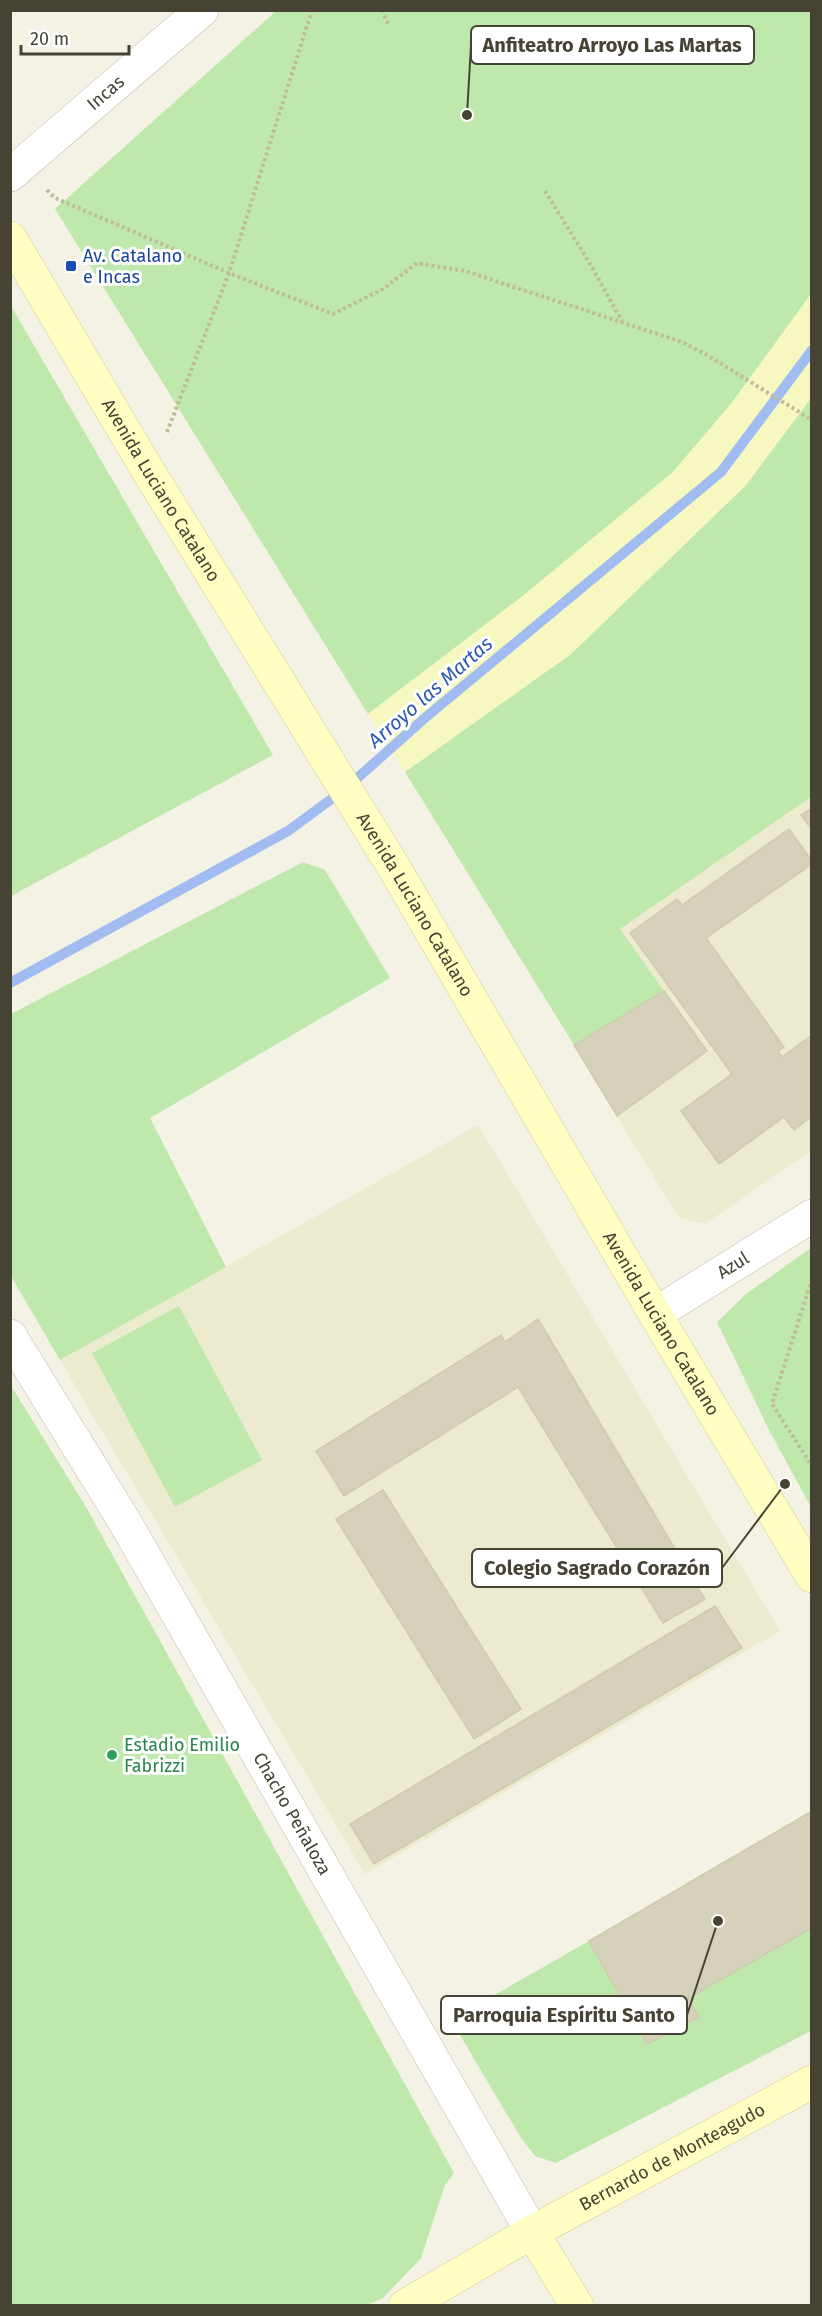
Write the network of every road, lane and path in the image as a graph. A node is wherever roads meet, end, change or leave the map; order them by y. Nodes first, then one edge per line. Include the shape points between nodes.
1 (202, 10) edge
2 (312, 10) edge
3 (382, 10) edge
4 (389, 26) dead end
5 (16, 171) edge
6 (545, 191) dead end
7 (10, 238) edge
8 (230, 273) junction
9 (622, 322) junction
10 (812, 420) edge
11 (150, 474) junction
12 (812, 1216) edge
13 (812, 1279) edge
14 (810, 1289) edge
15 (655, 1314) junction
16 (10, 1336) edge
17 (812, 1466) edge
18 (812, 1576) edge
19 (812, 2082) edge
20 (532, 2232) junction
21 (405, 2306) edge
22 (577, 2306) edge

1 - 5 street, Incas
2 - 8 path
3 - 4 path
5 - 8 path via 55,198
6 - 9 path
7 - 11 main road, Avenida Luciano Catalano
8 - 9 path via 333,314 382,289 417,263 465,271
8 - 11 path
9 - 10 path via 708,355
11 - 15 main road, Avenida Luciano Catalano via 393,866
12 - 15 street, Azul
13 - 14 path
14 - 17 path via 772,1404
15 - 18 main road, Avenida Luciano Catalano
16 - 20 street, Chacho Peñaloza via 126,1524
19 - 20 main road, Bernardo de Monteagudo
20 - 21 main road, Bernardo de Monteagudo
20 - 22 main road

